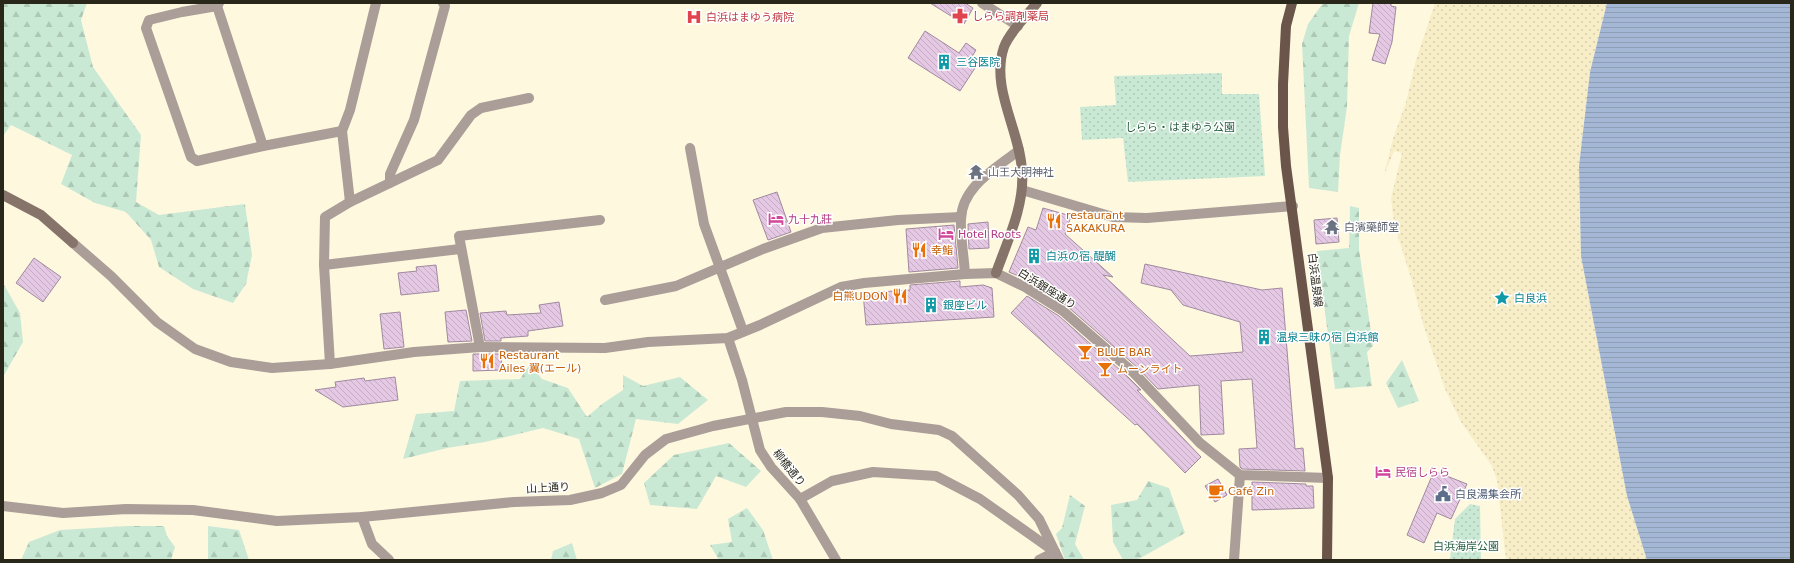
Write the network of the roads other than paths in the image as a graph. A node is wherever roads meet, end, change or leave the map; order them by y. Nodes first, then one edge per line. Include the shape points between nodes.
1 (376, 3) edge
2 (443, 3) edge
3 (982, 3) edge
4 (1037, 3) edge
5 (1292, 3) edge
6 (218, 4) edge
7 (1018, 26) junction
8 (529, 98) dead end
9 (342, 131) junction
10 (263, 146) junction
11 (690, 148) dead end
12 (1019, 150) junction
13 (390, 183) junction
14 (1022, 190) junction
15 (3, 195) edge
16 (350, 202) junction
17 (1293, 206) junction
18 (961, 217) junction
19 (600, 220) dead end
20 (460, 249) junction
21 (324, 265) junction
22 (719, 267) junction
23 (965, 274) junction
24 (996, 274) junction
25 (605, 300) dead end
26 (744, 331) junction
27 (728, 338) junction
28 (480, 347) junction
29 (330, 364) junction
30 (1240, 475) junction
31 (1328, 478) junction
32 (800, 500) junction
33 (3, 506) edge
34 (362, 517) junction
35 (1057, 556) edge
36 (389, 560) edge
37 (836, 560) edge
38 (1039, 560) edge
39 (1234, 560) edge
40 (1327, 560) edge

1 - 9 street via 350,110
2 - 13 street via 414,120 390,174
3 - 7 street
4 - 7 street
5 - 17 main road, 白浜温泉線 via 1285,40 1283,127
6 - 10 street
6 - 10 street via 149,20 146,28 191,157 197,161
7 - 12 street via 1004,45 1000,65 1002,85
8 - 13 street via 481,108 471,115 438,160
9 - 10 street
9 - 16 street
11 - 22 street via 704,224
12 - 14 street
12 - 18 street via 983,178 968,194
13 - 16 street
14 - 17 street via 1113,217 1147,218
14 - 24 street
15 - 29 street via 41,215 111,276 157,322 195,349 231,362 272,368
16 - 21 street via 325,217
17 - 31 main road, 白浜温泉線
18 - 22 street via 822,228
18 - 23 street
19 - 20 street via 459,236
20 - 21 street
20 - 28 street
21 - 29 street
22 - 25 street via 676,286
22 - 26 street
23 - 24 street, 白浜銀座通り
23 - 26 street, 白浜銀座通り via 841,287
24 - 30 street, 白浜銀座通り via 1025,287 1063,311 1134,373 1200,443
26 - 27 street, 白浜銀座通り
27 - 28 street via 648,342 605,348
27 - 32 street, 柳橋通り via 760,450 771,467
28 - 29 street via 414,352
30 - 31 street
30 - 39 street
31 - 40 main road, 白浜温泉線
32 - 35 street via 832,481 873,472 936,476 980,500
32 - 37 street, 柳橋通り
33 - 34 street, 山上通り via 63,513 126,509 193,510 278,521
34 - 35 street, 山上通り via 514,502 570,500 602,493 621,485 645,455 666,439 713,426 786,412 822,412 939,430 952,436 1018,495 1039,519
34 - 36 street via 372,544
35 - 38 street

